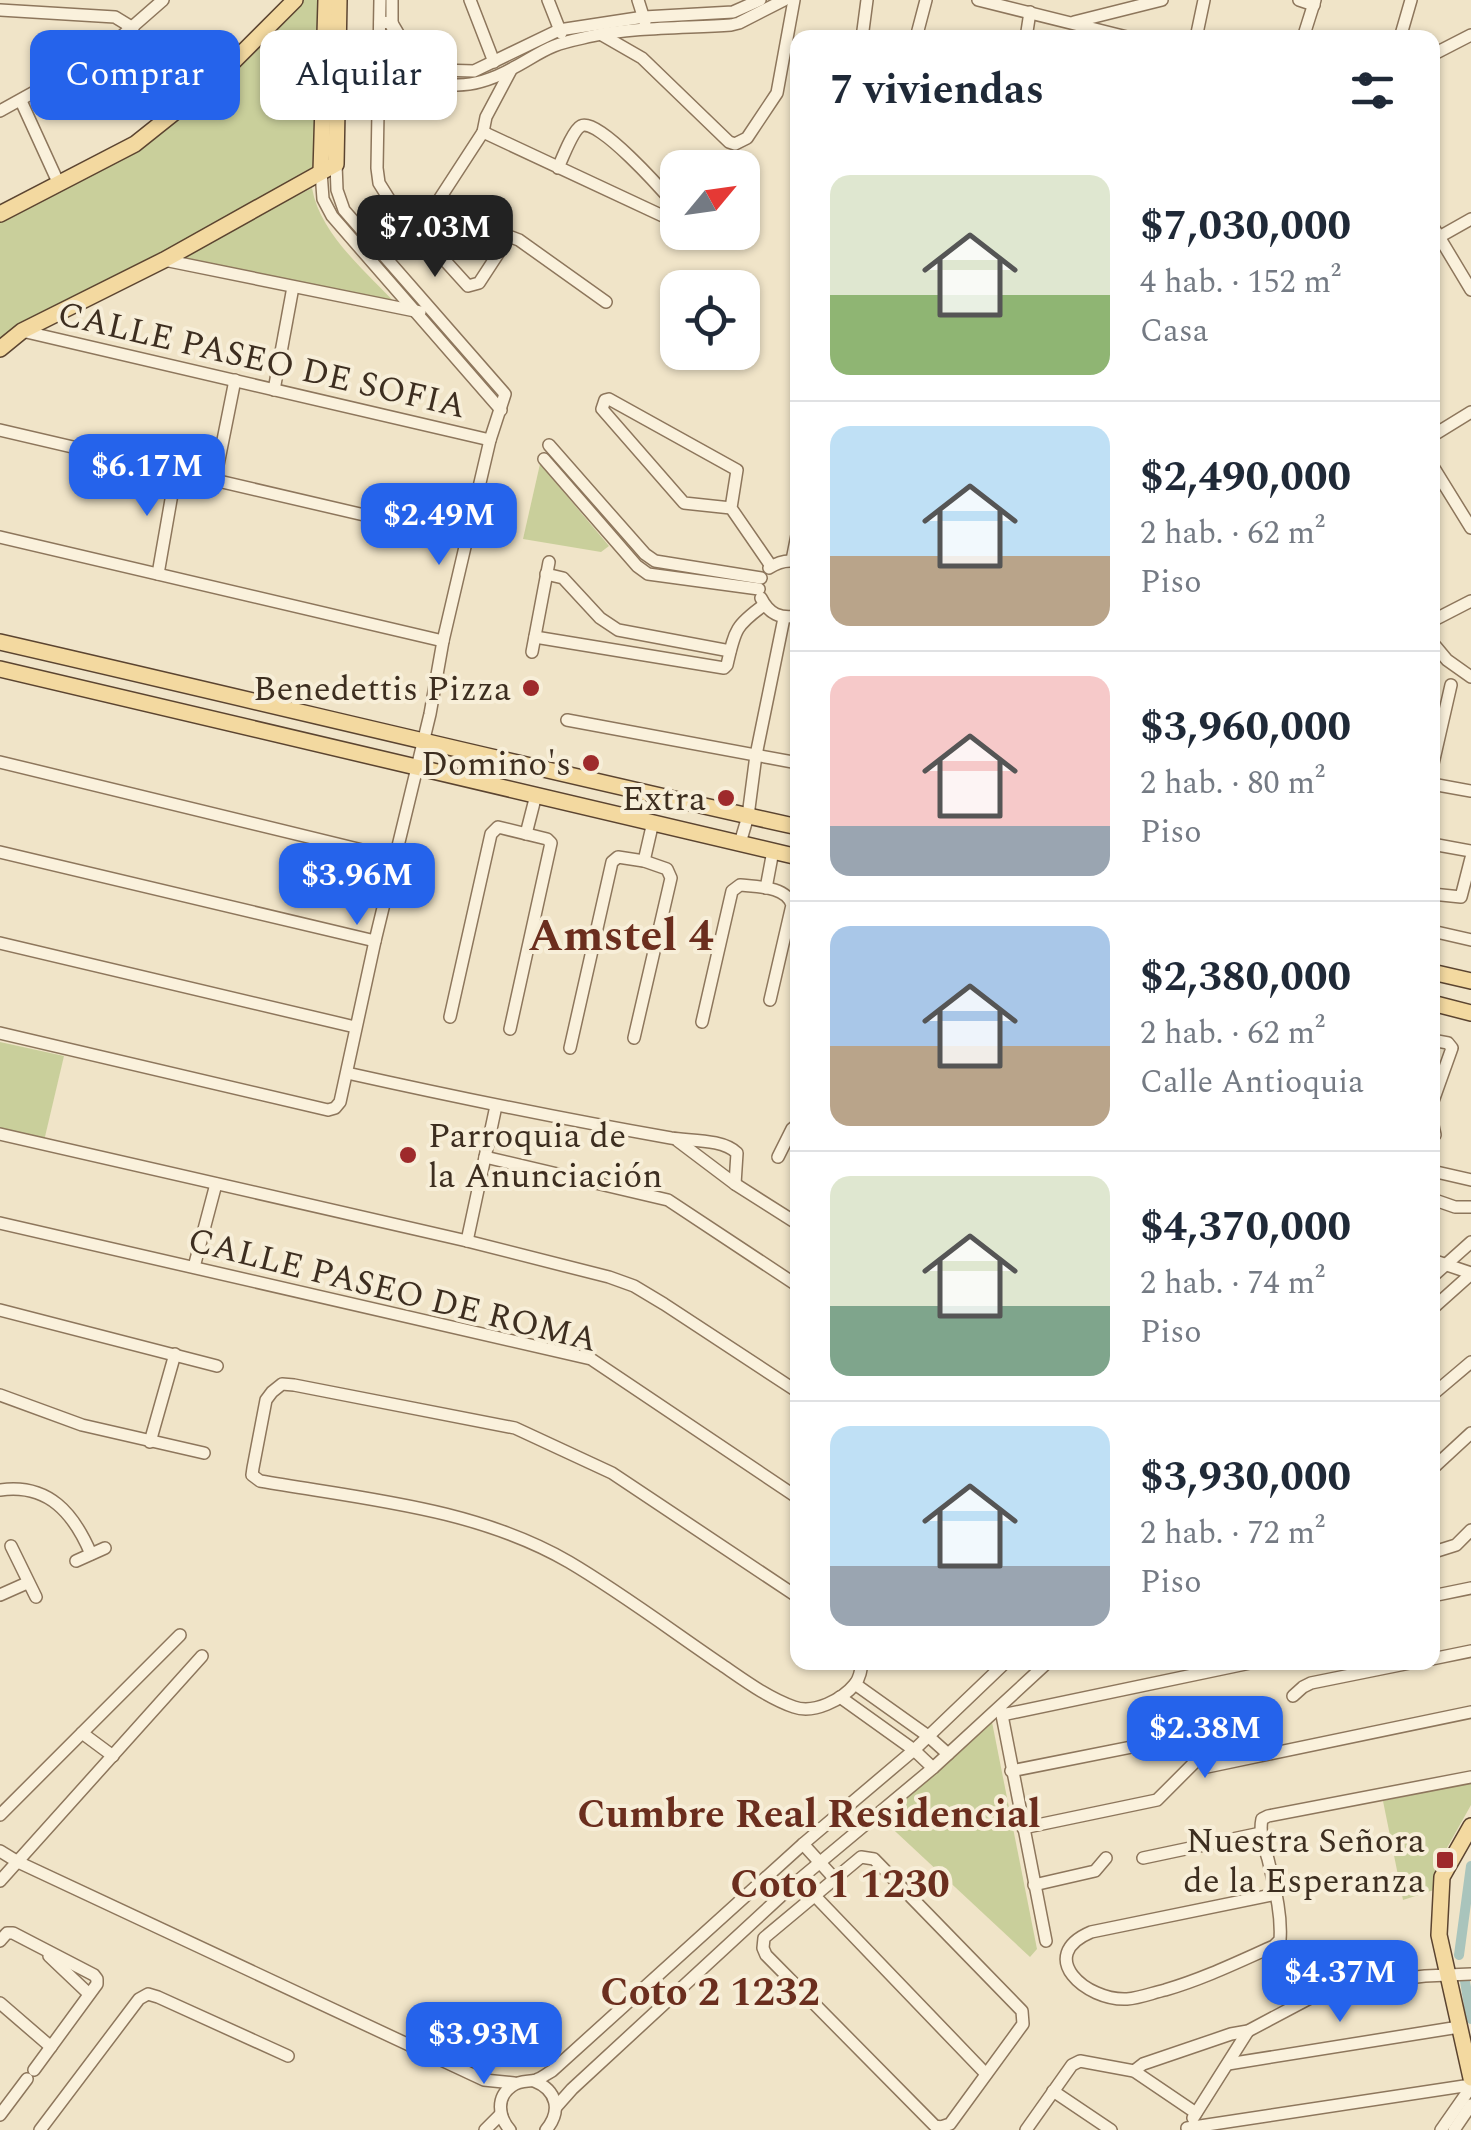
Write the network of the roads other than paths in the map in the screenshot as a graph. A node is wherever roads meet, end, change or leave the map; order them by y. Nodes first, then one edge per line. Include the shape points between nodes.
1 (163, 0) edge
2 (295, 0) edge
3 (326, 0) edge
4 (339, 0) edge
5 (380, 0) edge
6 (392, 0) edge
7 (470, 0) edge
8 (548, 0) edge
9 (638, 0) edge
10 (760, 0) edge
11 (784, 0) edge
12 (794, 0) edge
13 (868, 0) edge
14 (926, 0) edge
15 (1162, 0) edge
16 (1204, 0) edge
17 (1298, 0) edge
18 (1411, 0) edge
19 (982, 2) edge
20 (1314, 2) edge
21 (730, 6) edge
22 (0, 10) edge
23 (1030, 12) junction
24 (644, 17) junction
25 (386, 22) junction
26 (1073, 22) junction
27 (134, 28) junction
28 (386, 30) edge
29 (648, 30) junction
30 (863, 30) edge
31 (918, 30) edge
32 (1027, 30) edge
33 (1091, 30) edge
34 (1198, 30) edge
35 (1305, 30) edge
36 (1402, 30) edge
37 (600, 34) junction
38 (1471, 35) edge
39 (562, 36) junction
40 (1440, 52) edge
41 (494, 62) junction
42 (511, 70) junction
43 (457, 86) edge
44 (21, 101) junction
45 (0, 111) edge
46 (380, 120) edge
47 (482, 132) junction
48 (329, 168) junction
49 (558, 168) junction
50 (58, 182) junction
51 (0, 214) edge
52 (1471, 219) edge
53 (418, 232) junction
54 (1440, 232) edge
55 (1440, 242) edge
56 (164, 260) junction
57 (293, 287) junction
58 (1471, 290) edge
59 (606, 302) dead end
60 (432, 308) junction
61 (418, 313) junction
62 (22, 331) junction
63 (0, 349) edge
64 (234, 380) junction
65 (274, 390) junction
66 (501, 410) junction
67 (1471, 412) edge
68 (0, 430) edge
69 (1440, 431) edge
70 (490, 440) junction
71 (549, 445) dead end
72 (544, 459) dead end
73 (176, 471) junction
74 (1440, 479) edge
75 (215, 480) junction
76 (731, 508) junction
77 (1471, 528) edge
78 (0, 538) edge
79 (468, 539) junction
80 (790, 561) edge
81 (772, 566) junction
82 (158, 574) junction
83 (760, 583) junction
84 (1471, 601) edge
85 (764, 605) junction
86 (790, 617) edge
87 (1440, 617) edge
88 (790, 621) edge
89 (535, 637) junction
90 (444, 641) junction
91 (0, 642) edge
92 (730, 651) junction
93 (532, 652) dead end
94 (1440, 652) edge
95 (0, 669) edge
96 (1471, 677) edge
97 (1451, 685) dead end
98 (567, 720) dead end
99 (1440, 733) edge
100 (424, 740) junction
101 (756, 756) junction
102 (0, 762) edge
103 (790, 762) edge
104 (418, 766) junction
105 (1440, 785) edge
106 (1471, 791) edge
107 (536, 795) junction
108 (748, 816) junction
109 (653, 822) junction
110 (790, 825) edge
111 (526, 834) junction
112 (740, 843) junction
113 (1440, 846) edge
114 (0, 852) edge
115 (773, 852) junction
116 (1471, 854) edge
117 (790, 855) edge
118 (395, 858) junction
119 (644, 861) junction
120 (766, 888) junction
121 (1440, 896) edge
122 (790, 900) edge
123 (790, 914) edge
124 (1440, 933) edge
125 (375, 940) junction
126 (1471, 940) edge
127 (0, 943) edge
128 (1440, 974) edge
129 (1471, 981) edge
130 (770, 1000) dead end
131 (1440, 1005) edge
132 (1471, 1013) edge
133 (450, 1016) dead end
134 (702, 1022) dead end
135 (355, 1027) junction
136 (510, 1029) dead end
137 (0, 1033) edge
138 (634, 1038) dead end
139 (1440, 1042) edge
140 (570, 1048) dead end
141 (347, 1072) junction
142 (1440, 1082) edge
143 (496, 1106) junction
144 (0, 1134) edge
145 (790, 1136) edge
146 (674, 1138) junction
147 (485, 1156) junction
148 (778, 1157) dead end
149 (1440, 1173) edge
150 (1471, 1180) edge
151 (216, 1184) junction
152 (736, 1184) junction
153 (1440, 1202) edge
154 (1471, 1208) edge
155 (790, 1219) edge
156 (0, 1222) edge
157 (467, 1242) junction
158 (1471, 1242) edge
159 (1440, 1262) edge
160 (1447, 1264) junction
161 (194, 1268) junction
162 (1440, 1270) edge
163 (1471, 1274) edge
164 (790, 1281) edge
165 (1440, 1302) edge
166 (0, 1310) edge
167 (175, 1354) junction
168 (1471, 1362) edge
169 (217, 1366) dead end
170 (790, 1387) edge
171 (1440, 1389) edge
172 (0, 1395) edge
173 (1471, 1433) edge
174 (150, 1442) junction
175 (204, 1453) dead end
176 (1440, 1462) edge
177 (0, 1490) edge
178 (790, 1493) edge
179 (1471, 1530) edge
180 (11, 1546) dead end
181 (105, 1548) dead end
182 (1440, 1550) edge
183 (91, 1554) junction
184 (76, 1561) dead end
185 (27, 1583) junction
186 (1471, 1588) edge
187 (790, 1592) edge
188 (1440, 1594) edge
189 (0, 1595) edge
190 (36, 1597) dead end
191 (180, 1636) dead end
192 (1471, 1651) edge
193 (202, 1656) dead end
194 (1440, 1657) edge
195 (859, 1670) edge
196 (998, 1670) edge
197 (1040, 1670) edge
198 (1212, 1670) edge
199 (1376, 1670) edge
200 (855, 1684) junction
201 (840, 1696) junction
202 (1293, 1696) dead end
203 (1001, 1710) junction
204 (1471, 1712) edge
205 (950, 1715) junction
206 (907, 1720) junction
207 (82, 1734) junction
208 (967, 1735) junction
209 (894, 1736) junction
210 (928, 1736) junction
211 (914, 1750) junction
212 (948, 1754) junction
213 (113, 1756) junction
214 (1207, 1767) dead end
215 (933, 1768) junction
216 (1011, 1770) junction
217 (1471, 1777) edge
218 (0, 1815) edge
219 (1262, 1826) junction
220 (1471, 1826) edge
221 (1023, 1828) junction
222 (803, 1844) junction
223 (0, 1850) edge
224 (1106, 1858) dead end
225 (1144, 1858) dead end
226 (820, 1861) junction
227 (18, 1862) junction
228 (834, 1878) junction
229 (0, 1881) edge
230 (1034, 1885) junction
231 (1276, 1894) junction
232 (814, 1895) junction
233 (0, 1940) edge
234 (1046, 1941) dead end
235 (1450, 1974) junction
236 (1471, 1974) edge
237 (0, 2002) edge
238 (1459, 2027) junction
239 (1248, 2032) junction
240 (51, 2046) junction
241 (288, 2056) dead end
242 (1228, 2064) junction
243 (1134, 2072) junction
244 (986, 2074) junction
245 (1470, 2077) edge
246 (534, 2081) junction
247 (515, 2083) junction
248 (0, 2090) edge
249 (1053, 2091) junction
250 (11, 2100) junction
251 (1471, 2105) edge
252 (556, 2108) junction
253 (1196, 2113) junction
254 (0, 2114) edge
255 (500, 2114) junction
256 (1186, 2129) edge
257 (40, 2130) edge
258 (485, 2130) edge
259 (510, 2130) edge
260 (546, 2130) edge
261 (1026, 2130) edge
262 (1110, 2130) edge
263 (1442, 2130) edge
264 (1454, 2130) edge

1 - 27 street
2 - 50 main road via 214,81 135,144
3 - 48 main road
4 - 48 main road
5 - 25 street
6 - 25 street
7 - 41 street
8 - 39 street
9 - 24 street
10 - 21 street
11 - 29 street via 739,23
12 - 37 street via 777,93 752,134 734,144 642,58
13 - 30 street
14 - 31 street
15 - 26 street
16 - 34 street
17 - 20 street
18 - 36 street
19 - 23 street
20 - 35 street
21 - 24 street
22 - 27 street via 115,17
23 - 26 street
23 - 32 street
24 - 29 street
24 - 39 street
25 - 28 street
25 - 41 street via 439,70 474,71
26 - 33 street
27 - 44 street
29 - 37 street
37 - 39 street
38 - 40 street
39 - 41 street
39 - 42 street
42 - 43 street
42 - 47 street
44 - 45 street
44 - 50 street
46 - 53 street via 379,183
47 - 49 street
47 - 53 street
48 - 56 main road
48 - 60 street via 344,210
48 - 61 street via 323,199 332,216
49 - 49 street via 665,217 676,211 649,175 591,126 577,130
50 - 51 main road
52 - 54 street
53 - 59 street via 468,286 479,283 512,237
55 - 58 street
56 - 57 street
56 - 62 main road
57 - 61 street
57 - 65 street
60 - 61 street
60 - 66 street via 505,394
61 - 66 street
62 - 63 main road
62 - 64 street, CALLE PASEO DE SOFIA
64 - 65 street, CALLE PASEO DE SOFIA
64 - 75 street
65 - 70 street, CALLE PASEO DE SOFIA
66 - 70 street
67 - 69 street
68 - 73 street
70 - 79 street
71 - 83 street via 645,554
72 - 83 street via 648,574
73 - 75 street
73 - 82 street
74 - 77 street
75 - 79 street
76 - 76 street via 732,466 605,400 602,409 684,503
76 - 81 street
78 - 82 street
79 - 90 street
80 - 81 street
81 - 83 street
82 - 90 street
83 - 85 street
84 - 87 street
85 - 86 street
85 - 92 street via 739,625
88 - 101 street
89 - 92 street via 724,668
89 - 92 street via 548,568 618,630
89 - 93 street
90 - 100 street
91 - 100 main road
94 - 96 street
95 - 104 main road
97 - 99 street
98 - 101 street
100 - 104 street
100 - 108 main road
101 - 103 street
101 - 108 street
102 - 118 street
104 - 107 main road
104 - 118 street
105 - 106 street
107 - 109 main road
107 - 111 street
108 - 110 main road
108 - 112 street
109 - 112 main road
109 - 119 street
111 - 133 street via 498,827 491,834
111 - 136 street via 548,839 550,849
112 - 115 main road
113 - 116 street
114 - 125 street
115 - 117 main road
115 - 120 street
116 - 121 street via 1462,896
118 - 125 street
119 - 138 street via 667,870 670,878
119 - 140 street via 612,862
120 - 122 street
120 - 134 street via 740,885 732,891
123 - 130 street
124 - 126 street
125 - 135 street
127 - 135 street
128 - 129 main road
131 - 132 main road
135 - 141 street
137 - 141 street via 328,1110 340,1102
139 - 142 street via 1452,1048
141 - 143 street
143 - 146 street
143 - 147 street
144 - 151 street
145 - 148 street
146 - 152 street
146 - 152 street via 736,1149
147 - 157 street
147 - 164 street via 668,1200
149 - 150 street
151 - 157 street
151 - 161 street
152 - 155 street
153 - 154 street
156 - 161 street, CALLE PASEO DE ROMA
157 - 170 street via 634,1286
158 - 160 street
159 - 160 street
160 - 162 street
160 - 163 street
161 - 178 street, CALLE PASEO DE ROMA via 591,1359
163 - 165 street
166 - 167 street
167 - 169 street
167 - 174 street
168 - 171 street
172 - 174 street
173 - 176 street
174 - 175 street
177 - 183 street via 48,1497 68,1512
179 - 182 street
180 - 185 street
181 - 183 street
183 - 184 street
185 - 189 street
185 - 190 street
186 - 188 street
187 - 201 street via 612,1473 515,1428 294,1385 282,1384 266,1400 252,1475 260,1481 439,1512 502,1530 568,1562 794,1708 808,1710
191 - 207 street
192 - 194 street
193 - 213 street
195 - 200 street
196 - 205 street
197 - 203 street
198 - 203 street
199 - 202 street via 1312,1683
200 - 201 street
200 - 206 street
201 - 209 street
203 - 208 street
203 - 216 street
204 - 214 street
205 - 208 street
205 - 210 street
206 - 209 street
206 - 210 street
207 - 213 street
207 - 218 street
208 - 212 street
209 - 211 street
210 - 211 street
210 - 212 street
211 - 215 street
211 - 222 street
212 - 215 street
213 - 227 street
215 - 226 street
216 - 221 street
216 - 221 street via 1202,1733 1213,1737 1157,1800
217 - 219 street
219 - 225 street
219 - 231 street
220 - 235 main road via 1442,1877 1439,1935
221 - 230 street
222 - 226 street
222 - 246 street via 552,2072
223 - 227 street
224 - 230 street via 1094,1871
226 - 228 street
226 - 252 street
227 - 229 street
227 - 247 street via 484,2080
228 - 232 street
228 - 244 street via 862,1857 874,1860 1017,2004 1022,2024
230 - 234 street
231 - 231 street via 1280,1940 1207,1976 1124,1999 1090,1990 1069,1973 1070,1948 1091,1932
232 - 244 street
232 - 244 street via 764,1938 766,1954 936,2126 950,2124
233 - 240 street via 12,1933 98,1979
235 - 236 street
235 - 238 main road
235 - 239 street via 1331,1987
237 - 240 street
238 - 242 street
238 - 245 main road
239 - 242 street
239 - 243 street
240 - 250 street
241 - 257 street via 148,1994
242 - 253 street
243 - 249 street via 1080,2061
243 - 253 street
245 - 256 street
245 - 263 street
246 - 247 street
246 - 252 street via 550,2090
247 - 255 street via 502,2096
248 - 250 street
249 - 261 street
249 - 262 street
250 - 254 street
251 - 264 street
252 - 260 street
253 - 256 street
255 - 258 street
255 - 259 street

